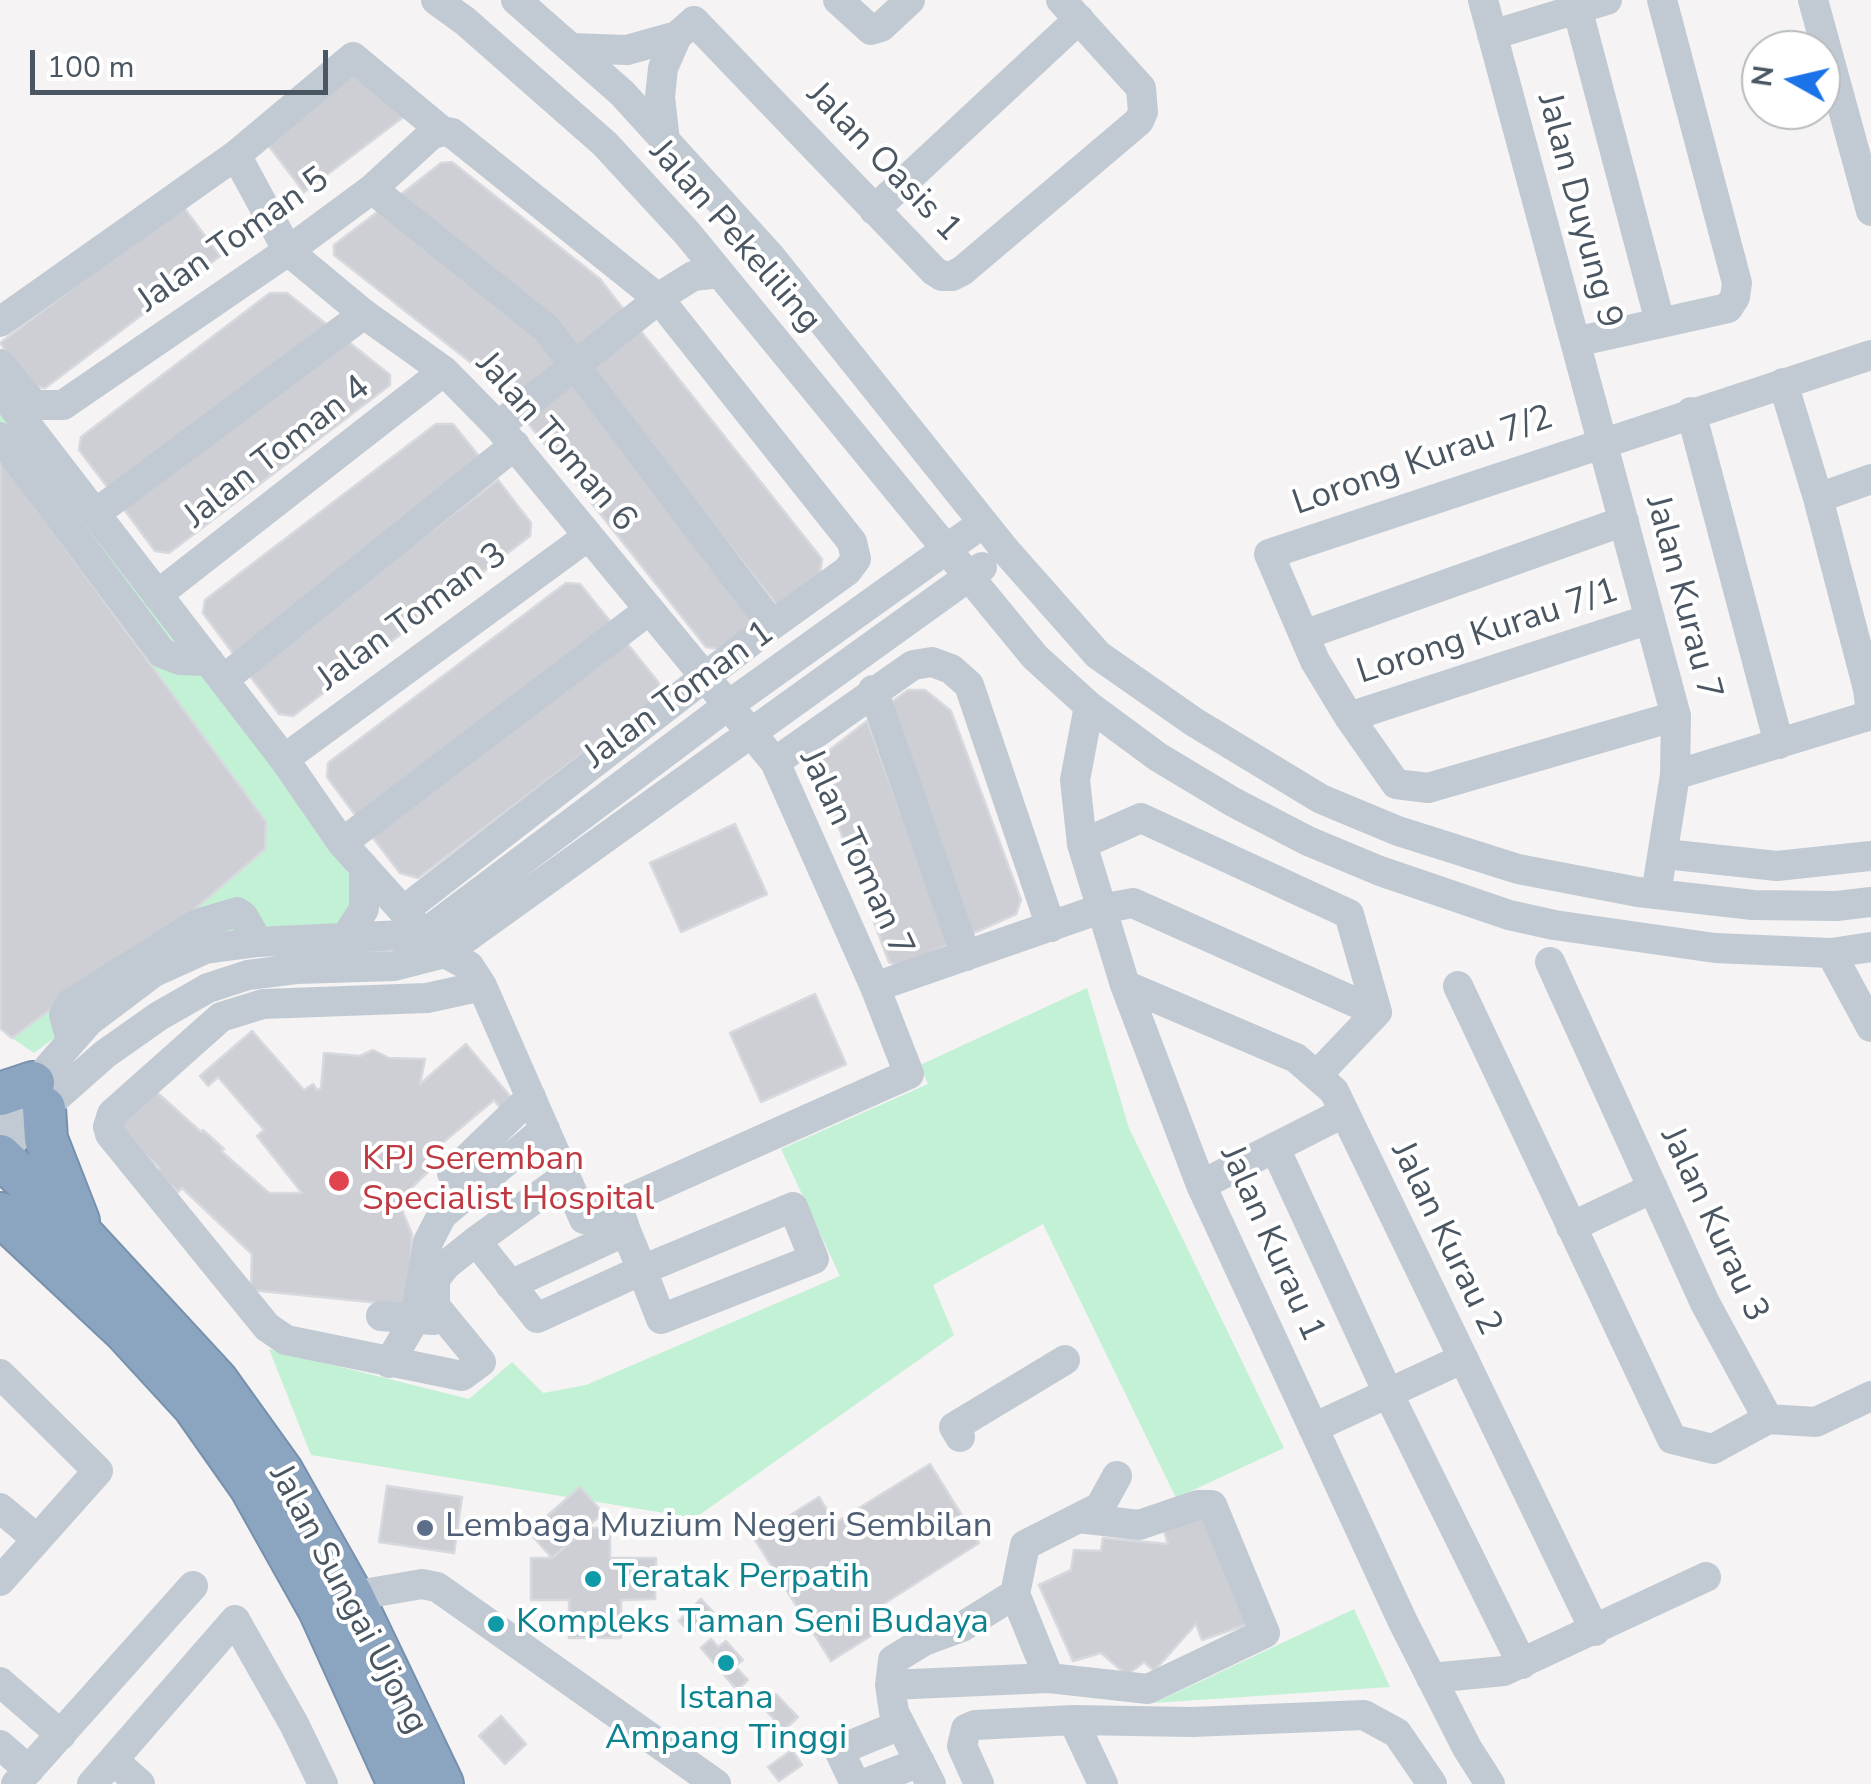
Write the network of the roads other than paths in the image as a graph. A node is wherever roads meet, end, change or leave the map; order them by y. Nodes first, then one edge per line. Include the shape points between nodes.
1 (436, 0) edge
2 (516, 0) edge
3 (838, 0) edge
4 (910, 0) edge
5 (1483, 0) edge
6 (1662, 0) edge
7 (1814, 0) edge
8 (1587, 3) edge
9 (1070, 10) edge
10 (689, 19) edge
11 (1492, 35) junction
12 (571, 48) junction
13 (442, 132) junction
14 (665, 141) junction
15 (236, 156) junction
16 (372, 189) junction
17 (874, 210) junction
18 (1871, 211) edge
19 (687, 233) junction
20 (288, 252) junction
21 (720, 273) junction
22 (664, 295) junction
23 (364, 314) junction
24 (0, 322) edge
25 (1660, 322) junction
26 (1575, 342) junction
27 (1871, 355) edge
28 (0, 364) edge
29 (577, 366) junction
30 (444, 371) junction
31 (1784, 384) junction
32 (0, 390) edge
33 (63, 405) junction
34 (1691, 412) junction
35 (506, 435) junction
36 (0, 438) edge
37 (1601, 442) junction
38 (58, 466) junction
39 (1871, 478) edge
40 (1818, 498) junction
41 (96, 514) junction
42 (1624, 521) junction
43 (983, 523) junction
44 (587, 537) junction
45 (946, 551) junction
46 (1006, 551) junction
47 (127, 557) junction
48 (968, 576) junction
49 (114, 590) junction
50 (157, 595) junction
51 (649, 610) junction
52 (1650, 620) junction
53 (772, 624) junction
54 (1304, 635) junction
55 (216, 670) junction
56 (706, 678) junction
57 (873, 690) junction
58 (1870, 701) edge
59 (730, 704) junction
60 (1090, 706) junction
61 (1676, 716) junction
62 (1349, 717) junction
63 (751, 731) junction
64 (1779, 744) junction
65 (284, 759) junction
66 (775, 762) junction
67 (1675, 775) junction
68 (507, 831) junction
69 (342, 843) junction
70 (1082, 844) junction
71 (1664, 854) junction
72 (528, 856) junction
73 (1871, 856) edge
74 (364, 867) junction
75 (1656, 894) junction
76 (1871, 902) edge
77 (1100, 909) junction
78 (403, 911) junction
79 (1051, 927) junction
80 (346, 936) junction
81 (258, 942) junction
82 (434, 943) junction
83 (1871, 947) edge
84 (1831, 953) junction
85 (966, 956) junction
86 (1550, 962) dead end
87 (1125, 985) junction
88 (482, 986) junction
89 (1458, 986) dead end
90 (876, 988) junction
91 (1377, 1012) junction
92 (1871, 1028) edge
93 (71, 1040) junction
94 (1318, 1074) junction
95 (26, 1095) edge
96 (531, 1097) junction
97 (1344, 1113) junction
98 (0, 1123) edge
99 (545, 1129) junction
100 (1275, 1148) junction
101 (0, 1155) edge
102 (452, 1173) dead end
103 (566, 1177) junction
104 (1201, 1186) junction
105 (1653, 1188) junction
106 (621, 1218) junction
107 (6, 1222) edge
108 (1571, 1228) junction
109 (84, 1237) junction
110 (428, 1242) junction
111 (465, 1251) junction
112 (642, 1270) junction
113 (510, 1285) junction
114 (381, 1316) dead end
115 (416, 1318) junction
116 (446, 1322) junction
117 (1462, 1359) junction
118 (1065, 1360) dead end
119 (389, 1364) junction
120 (0, 1374) edge
121 (1388, 1392) junction
122 (1871, 1396) edge
123 (1768, 1419) junction
124 (1313, 1428) junction
125 (960, 1437) dead end
126 (1117, 1476) dead end
127 (0, 1508) edge
128 (1078, 1518) junction
129 (36, 1539) junction
130 (1706, 1577) dead end
131 (0, 1580) edge
132 (193, 1586) dead end
133 (352, 1596) junction
134 (1006, 1600) junction
135 (1595, 1631) junction
136 (1522, 1664) junction
137 (1039, 1678) junction
138 (1431, 1678) junction
139 (0, 1682) edge
140 (890, 1686) junction
141 (1073, 1720) junction
142 (60, 1735) junction
143 (0, 1745) edge
144 (963, 1755) junction
145 (916, 1756) edge
146 (113, 1760) junction
147 (22, 1777) edge
148 (92, 1784) edge
149 (140, 1784) edge
150 (324, 1784) edge
151 (399, 1784) edge
152 (442, 1784) edge
153 (716, 1784) edge
154 (855, 1784) edge
155 (864, 1784) edge
156 (978, 1784) edge
157 (1103, 1784) edge
158 (1432, 1784) edge
159 (1490, 1784) edge

1 - 19 street, Jalan Pekeliling via 604,144
2 - 12 street, Jalan Pekeliling
3 - 4 street via 871,30
5 - 11 street, Jalan Duyung 9
6 - 25 street via 1736,283 1728,308
7 - 18 street
8 - 11 street
8 - 25 street
9 - 17 street
9 - 17 street, Jalan Oasis 1 via 1140,88 1139,121 952,276 934,271
10 - 12 street via 628,50
10 - 14 street via 663,68
10 - 17 street, Jalan Oasis 1
11 - 26 street, Jalan Duyung 9
12 - 14 street, Jalan Pekeliling
13 - 15 street via 353,57
13 - 16 street, Jalan Toman 5
13 - 22 street via 452,132
14 - 43 street, Jalan Pekeliling via 772,256
15 - 20 street, Jalan Toman 6
15 - 24 street
16 - 20 street, Jalan Toman 5
16 - 29 street via 547,329
19 - 21 street, Jalan Pekeliling
19 - 22 street via 682,268
20 - 23 street, Jalan Toman 6
20 - 33 street, Jalan Toman 5
21 - 22 street via 694,276
21 - 45 street, Jalan Pekeliling
22 - 29 street
22 - 53 street via 852,542 856,559 847,571
23 - 30 street, Jalan Toman 6
23 - 41 street
25 - 26 street
26 - 37 street, Jalan Duyung 9
27 - 31 street, Lorong Kurau 7/2
28 - 33 street via 34,405
29 - 35 street
29 - 53 street
30 - 35 street, Jalan Toman 6
30 - 50 street, Jalan Toman 4
31 - 34 street, Lorong Kurau 7/2
31 - 40 street
32 - 38 street
33 - 38 street
34 - 37 street, Lorong Kurau 7/2
34 - 64 street
35 - 44 street, Jalan Toman 6
35 - 55 street
36 - 49 street
37 - 42 street, Jalan Kurau 7
37 - 54 street, Lorong Kurau 7/2 via 1269,554
38 - 41 street
39 - 40 street
40 - 58 street
41 - 47 street
42 - 52 street, Jalan Kurau 7
42 - 54 street
43 - 45 street, Jalan Toman 1
43 - 46 street, Jalan Pekeliling
44 - 51 street, Jalan Toman 6
44 - 65 street, Jalan Toman 3
45 - 48 street, Jalan Pekeliling
45 - 59 street, Jalan Toman 1
46 - 48 street, Jalan Toman 1
46 - 75 street, Jalan Pekeliling via 1098,655 1320,798 1518,870
47 - 49 street
47 - 50 street
48 - 60 street, Jalan Pekeliling via 1035,657
48 - 63 street, Jalan Toman 1
49 - 55 street via 162,653
50 - 55 street
51 - 56 street, Jalan Toman 6
51 - 69 street
52 - 61 street, Jalan Kurau 7
52 - 62 street, Lorong Kurau 7/1
53 - 56 street
54 - 62 street
55 - 65 street
56 - 59 street, Jalan Toman 6
56 - 68 street
57 - 66 street
57 - 79 street via 913,665 932,662 969,685
57 - 85 street
58 - 64 street
59 - 63 street, Jalan Toman 7
59 - 72 street, Jalan Toman 1
60 - 70 street, Jalan Kurau 1 via 1075,780
60 - 84 street, Jalan Pekeliling via 1233,802 1308,841 1442,893 1554,925 1715,948
61 - 62 street via 1428,788 1396,784
61 - 67 street, Jalan Kurau 7
63 - 66 street, Jalan Toman 7
63 - 82 street, Jalan Toman 1
64 - 67 street
65 - 69 street
66 - 90 street, Jalan Toman 7
67 - 71 street, Jalan Kurau 7
68 - 72 street
68 - 78 street
69 - 74 street
70 - 77 street, Jalan Kurau 1
70 - 91 street via 1141,818 1349,914
71 - 73 street via 1777,866
71 - 75 street, Jalan Kurau 7
72 - 82 street, Jalan Toman 1
74 - 78 street
74 - 80 street via 364,909
75 - 76 street, Jalan Pekeliling via 1767,906
77 - 79 street
77 - 87 street, Jalan Kurau 1
77 - 91 street via 1132,902
78 - 82 street
79 - 85 street
80 - 81 street, Jalan Toman 1
80 - 82 street, Jalan Toman 1
81 - 93 street, Jalan Toman 1 via 205,949 154,972
81 - 93 street via 241,913 198,924 64,1009
82 - 88 street via 469,966
82 - 95 street, Jalan Toman 1 via 394,966 296,969 208,988 106,1054
83 - 84 street, Jalan Pekeliling
84 - 92 street
85 - 90 street
86 - 105 street, Jalan Kurau 3
87 - 94 street, Jalan Kurau 2 via 1296,1058
87 - 104 street, Jalan Kurau 1
88 - 96 street
88 - 119 street via 428,998 245,1008 222,1017 112,1114 108,1127 267,1327 286,1340
89 - 108 street
90 - 106 street, Jalan Toman 7 via 909,1074
91 - 94 street
93 - 95 street, Jalan Toman 1
94 - 97 street, Jalan Kurau 2
95 - 98 street, Jalan Toman 1
95 - 101 street, Jalan Toman 1
95 - 109 highway
96 - 99 street
96 - 102 street
97 - 100 street
97 - 117 street, Jalan Kurau 2
99 - 103 street
99 - 110 street via 442,1214
100 - 104 street
100 - 121 street
101 - 109 highway, Jalan Sungai Ujong
103 - 106 street via 584,1219
103 - 111 street
104 - 124 street, Jalan Kurau 1
105 - 108 street
105 - 123 street, Jalan Kurau 3 via 1704,1302
106 - 112 street
106 - 113 street
107 - 151 highway, Jalan Sungai Ujong via 125,1331 194,1406 251,1486 320,1610
108 - 123 street via 1672,1439 1713,1449
109 - 133 highway, Jalan Sungai Ujong via 216,1380 282,1472
110 - 111 street via 436,1259
110 - 115 street
111 - 113 street
111 - 116 street via 440,1271 433,1287 434,1306
112 - 112 street via 793,1206 814,1259 661,1319
112 - 113 street via 537,1318
114 - 115 street
115 - 116 street
115 - 119 street
116 - 119 street via 481,1362 462,1376
117 - 121 street
117 - 135 street, Jalan Kurau 2
118 - 125 street via 954,1428
120 - 129 street via 98,1471
121 - 124 street
121 - 136 street
122 - 123 street via 1816,1422
124 - 138 street, Jalan Kurau 1
126 - 128 street via 1100,1506
127 - 129 street
128 - 134 street via 1025,1545
128 - 137 street via 1140,1524 1212,1505 1265,1633 1148,1689
129 - 131 street
130 - 135 street
132 - 142 street
133 - 152 highway, Jalan Sungai Ujong
133 - 153 street via 437,1587
134 - 137 street
134 - 140 street via 893,1660
135 - 136 street
136 - 138 street
137 - 140 street
138 - 159 street, Jalan Kurau 1
139 - 142 street
140 - 145 street
141 - 144 street via 975,1726 962,1736
141 - 157 street
141 - 158 street via 1364,1715 1398,1732
142 - 147 street
143 - 147 street
144 - 145 street via 944,1745
144 - 156 street
145 - 154 street via 839,1750
145 - 155 street
146 - 148 street
146 - 149 street
146 - 150 street via 236,1620

